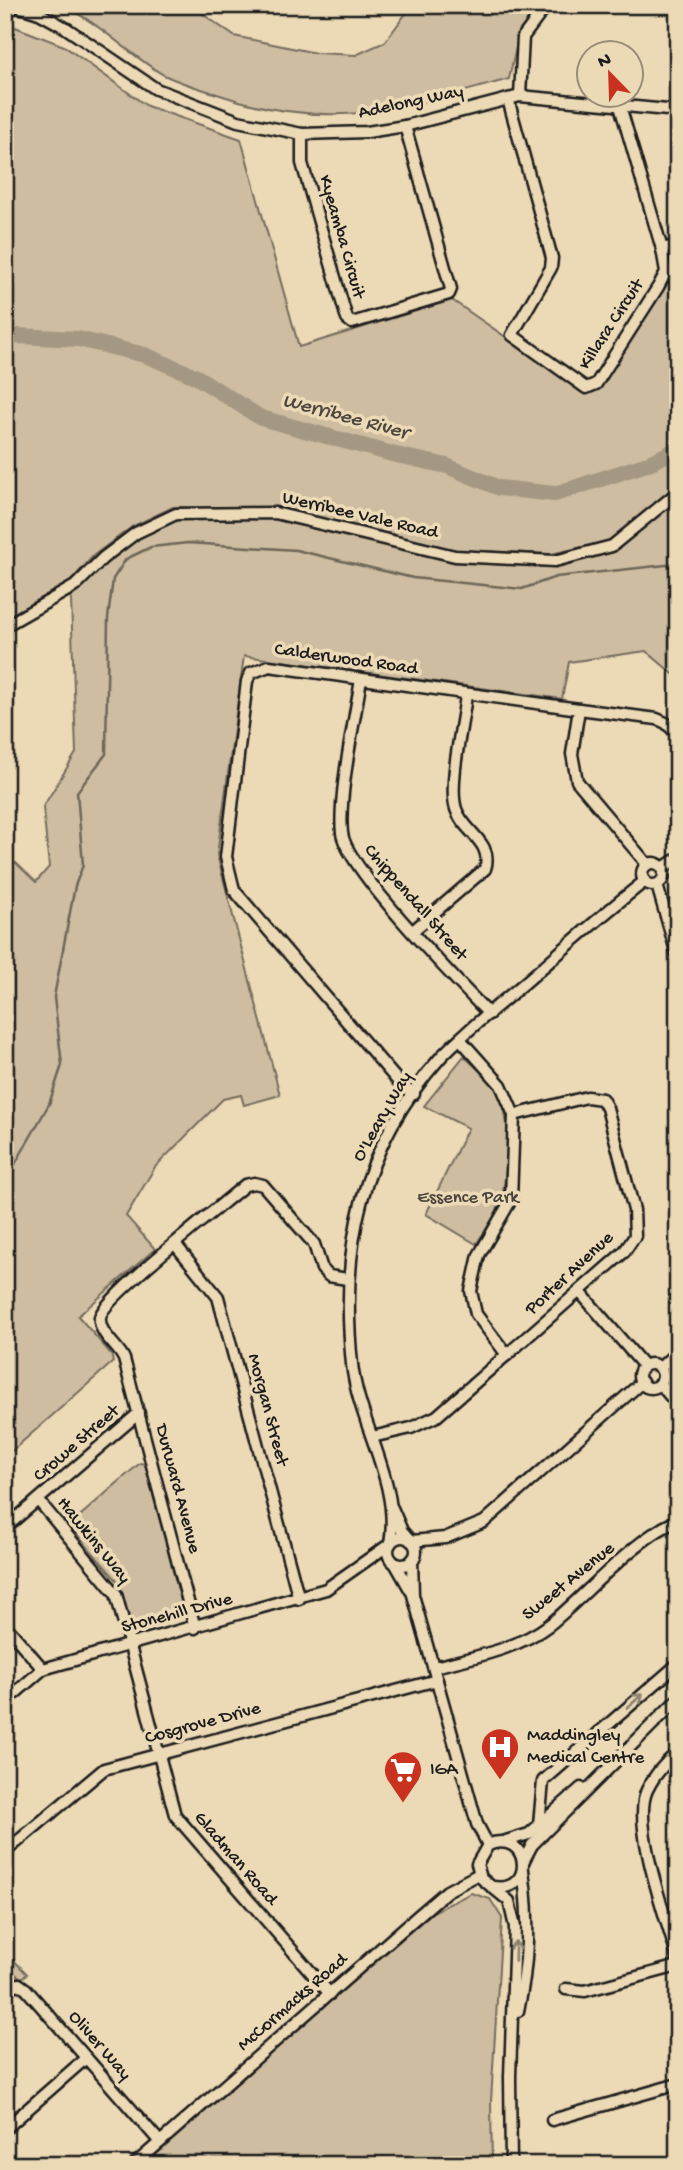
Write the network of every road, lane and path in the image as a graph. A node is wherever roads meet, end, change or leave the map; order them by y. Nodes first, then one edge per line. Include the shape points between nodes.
1 (14, 5) edge
2 (547, 5) edge
3 (520, 96) junction
4 (508, 99) junction
5 (574, 101) edge
6 (621, 108) edge
7 (643, 108) edge
8 (678, 111) edge
9 (405, 126) junction
10 (302, 134) junction
11 (678, 245) edge
12 (662, 249) junction
13 (678, 492) edge
14 (5, 626) edge
15 (361, 679) junction
16 (466, 695) junction
17 (579, 709) junction
18 (678, 735) edge
19 (678, 858) edge
20 (647, 864) junction
21 (663, 868) junction
22 (645, 881) junction
23 (657, 885) junction
24 (414, 930) junction
25 (678, 958) edge
26 (489, 1014) junction
27 (460, 1039) junction
28 (414, 1094) junction
29 (514, 1115) junction
30 (175, 1244) junction
31 (347, 1279) junction
32 (580, 1292) junction
33 (678, 1351) edge
34 (507, 1355) junction
35 (644, 1367) junction
36 (660, 1368) junction
37 (642, 1382) junction
38 (660, 1384) junction
39 (678, 1405) edge
40 (139, 1413) junction
41 (372, 1437) junction
42 (38, 1500) junction
43 (389, 1501) junction
44 (678, 1521) edge
45 (5, 1528) edge
46 (445, 1538) junction
47 (411, 1540) junction
48 (390, 1544) junction
49 (413, 1558) junction
50 (394, 1562) junction
51 (361, 1564) junction
52 (413, 1595) junction
53 (299, 1599) junction
54 (5, 1625) edge
55 (195, 1628) junction
56 (131, 1645) junction
57 (678, 1664) edge
58 (434, 1667) junction
59 (43, 1669) junction
60 (437, 1680) junction
61 (678, 1699) edge
62 (5, 1702) edge
63 (678, 1752) edge
64 (158, 1753) junction
65 (604, 1771) junction
66 (539, 1825) junction
67 (503, 1842) junction
68 (488, 1845) junction
69 (5, 1852) edge
70 (523, 1866) junction
71 (479, 1874) junction
72 (493, 1887) junction
73 (678, 1959) edge
74 (678, 1966) edge
75 (5, 1988) edge
76 (566, 1989) dead end
77 (330, 1994) junction
78 (514, 2032) junction
79 (86, 2059) junction
80 (678, 2084) edge
81 (552, 2120) dead end
82 (5, 2129) edge
83 (160, 2142) junction
84 (134, 2165) edge
85 (511, 2165) edge

1 - 10 street, Adelong Way via 66,28 156,89 237,121
2 - 3 street via 523,37
3 - 4 street, Adelong Way
3 - 5 street, Adelong Way
4 - 9 street, Adelong Way
4 - 12 street, Killara Circuit via 552,258 551,268 512,331 516,340 591,388 666,272
6 - 12 street, Killara Circuit
7 - 8 street, Adelong Way
9 - 10 street, Adelong Way
9 - 10 street, Kyeamba Circuit via 451,289 449,294 352,323 347,319 302,163
11 - 12 street
13 - 14 street, Werribee Vale Road via 612,546 555,561 455,556 275,513 176,514 136,533 75,586
15 - 16 street, Calderwood Road
15 - 24 street, Chippendall Street via 342,833 354,862
15 - 28 street, Calderwood Road via 269,666 251,673 226,858 234,890 242,901 403,1087
16 - 17 street, Calderwood Road
16 - 24 street via 453,796 459,817 485,848 488,861 485,869
17 - 18 street, Calderwood Road via 657,719
17 - 20 street via 572,754 577,781
19 - 21 street
20 - 21 street
20 - 22 street via 642,874
21 - 23 street via 664,877
22 - 23 street
22 - 26 street, O'Leary Way
23 - 25 street
24 - 26 street, Chippendall Street
26 - 27 street, O'Leary Way
27 - 28 street, O'Leary Way
27 - 29 street via 501,1085
28 - 31 street, O'Leary Way via 374,1162 357,1212
29 - 32 street, Porter Avenue via 587,1097 601,1099 607,1108 634,1210 635,1236
29 - 34 street via 511,1200 479,1255 471,1291 476,1314
30 - 31 street via 244,1185 254,1183 263,1185 314,1244 329,1276
30 - 40 street, Durward Avenue via 100,1315 100,1325 124,1359
30 - 53 street, Morgan Street via 218,1297
31 - 41 street, O'Leary Way via 352,1368
32 - 34 street, Porter Avenue
32 - 35 street
33 - 36 street
34 - 41 street, Porter Avenue via 437,1416
35 - 36 street
35 - 37 street
36 - 38 street
37 - 38 street via 649,1387
37 - 46 street via 484,1522
38 - 39 street
40 - 42 street, Crowe Street
40 - 55 street, Durward Avenue
41 - 43 street, O'Leary Way
42 - 45 street, Crowe Street
42 - 56 street, Hawkins Way via 113,1587
43 - 47 street
43 - 48 street
44 - 58 street, Sweet Avenue via 655,1533 548,1626 504,1649
46 - 47 street
46 - 49 street
47 - 48 street via 401,1537
47 - 49 street
48 - 50 street
48 - 51 street, Stonehill Drive
49 - 50 street via 402,1565
49 - 52 street
50 - 51 street
50 - 52 street
51 - 53 street, Stonehill Drive via 326,1589
52 - 58 street
53 - 55 street, Stonehill Drive
54 - 59 street
55 - 56 street, Stonehill Drive
56 - 59 street, Stonehill Drive
56 - 64 street, Gladman Road
66 -> 57 street via 543,1781
58 - 60 street
59 - 62 street, Stonehill Drive
60 - 64 street, Cosgrove Drive
60 - 68 street via 477,1824
61 - 65 street
63 - 73 street via 664,1763 646,1792 643,1829
64 - 69 street, Cosgrove Drive via 94,1775
64 - 77 street, Gladman Road via 175,1815
65 - 66 street
65 - 70 street via 533,1846
66 - 67 street via 517,1840
67 - 68 street
67 - 70 street via 517,1849
68 - 71 street via 479,1857
70 - 72 street via 514,1883
70 - 78 street via 528,1943 526,1979
71 - 72 street
71 - 77 street, McCormacks Road via 447,1891
78 -> 72 street via 515,1927 509,1901
74 - 76 street via 585,1991
75 - 79 street, Oliver Way via 19,1984 26,1989
77 - 83 street, McCormacks Road
78 - 85 street
79 - 82 street
79 - 83 street, Oliver Way
80 - 81 street
83 - 84 street, McCormacks Road

